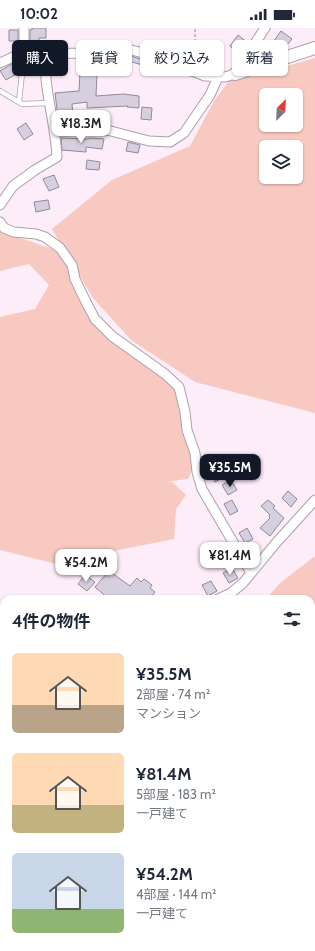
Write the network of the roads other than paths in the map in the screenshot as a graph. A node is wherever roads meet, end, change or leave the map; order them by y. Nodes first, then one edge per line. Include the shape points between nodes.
1 (24, 28) edge
2 (265, 28) edge
3 (24, 40) edge
4 (257, 40) edge
5 (315, 48) edge
6 (68, 53) edge
7 (288, 57) edge
8 (12, 58) edge
9 (0, 63) edge
10 (232, 75) edge
11 (22, 76) edge
12 (46, 76) edge
13 (218, 77) junction
14 (0, 91) edge
15 (19, 102) junction
16 (49, 103) junction
17 (54, 131) junction
18 (0, 205) edge
19 (1, 227) edge
20 (315, 500) edge
21 (251, 573) junction
22 (227, 595) edge

1 - 3 street
2 - 4 street
5 - 7 street
6 - 13 street via 128,48 205,76
8 - 9 street
10 - 13 street
11 - 15 lane
12 - 16 street
13 - 17 street via 210,95 184,133 170,142 149,142 107,130
14 - 15 lane
15 - 16 lane
16 - 17 street
17 - 18 street via 57,157 12,186
19 - 21 street via 45,237 60,248 72,265 75,279 95,319 112,336 179,387 202,489
20 - 21 street
21 - 22 street via 243,583

